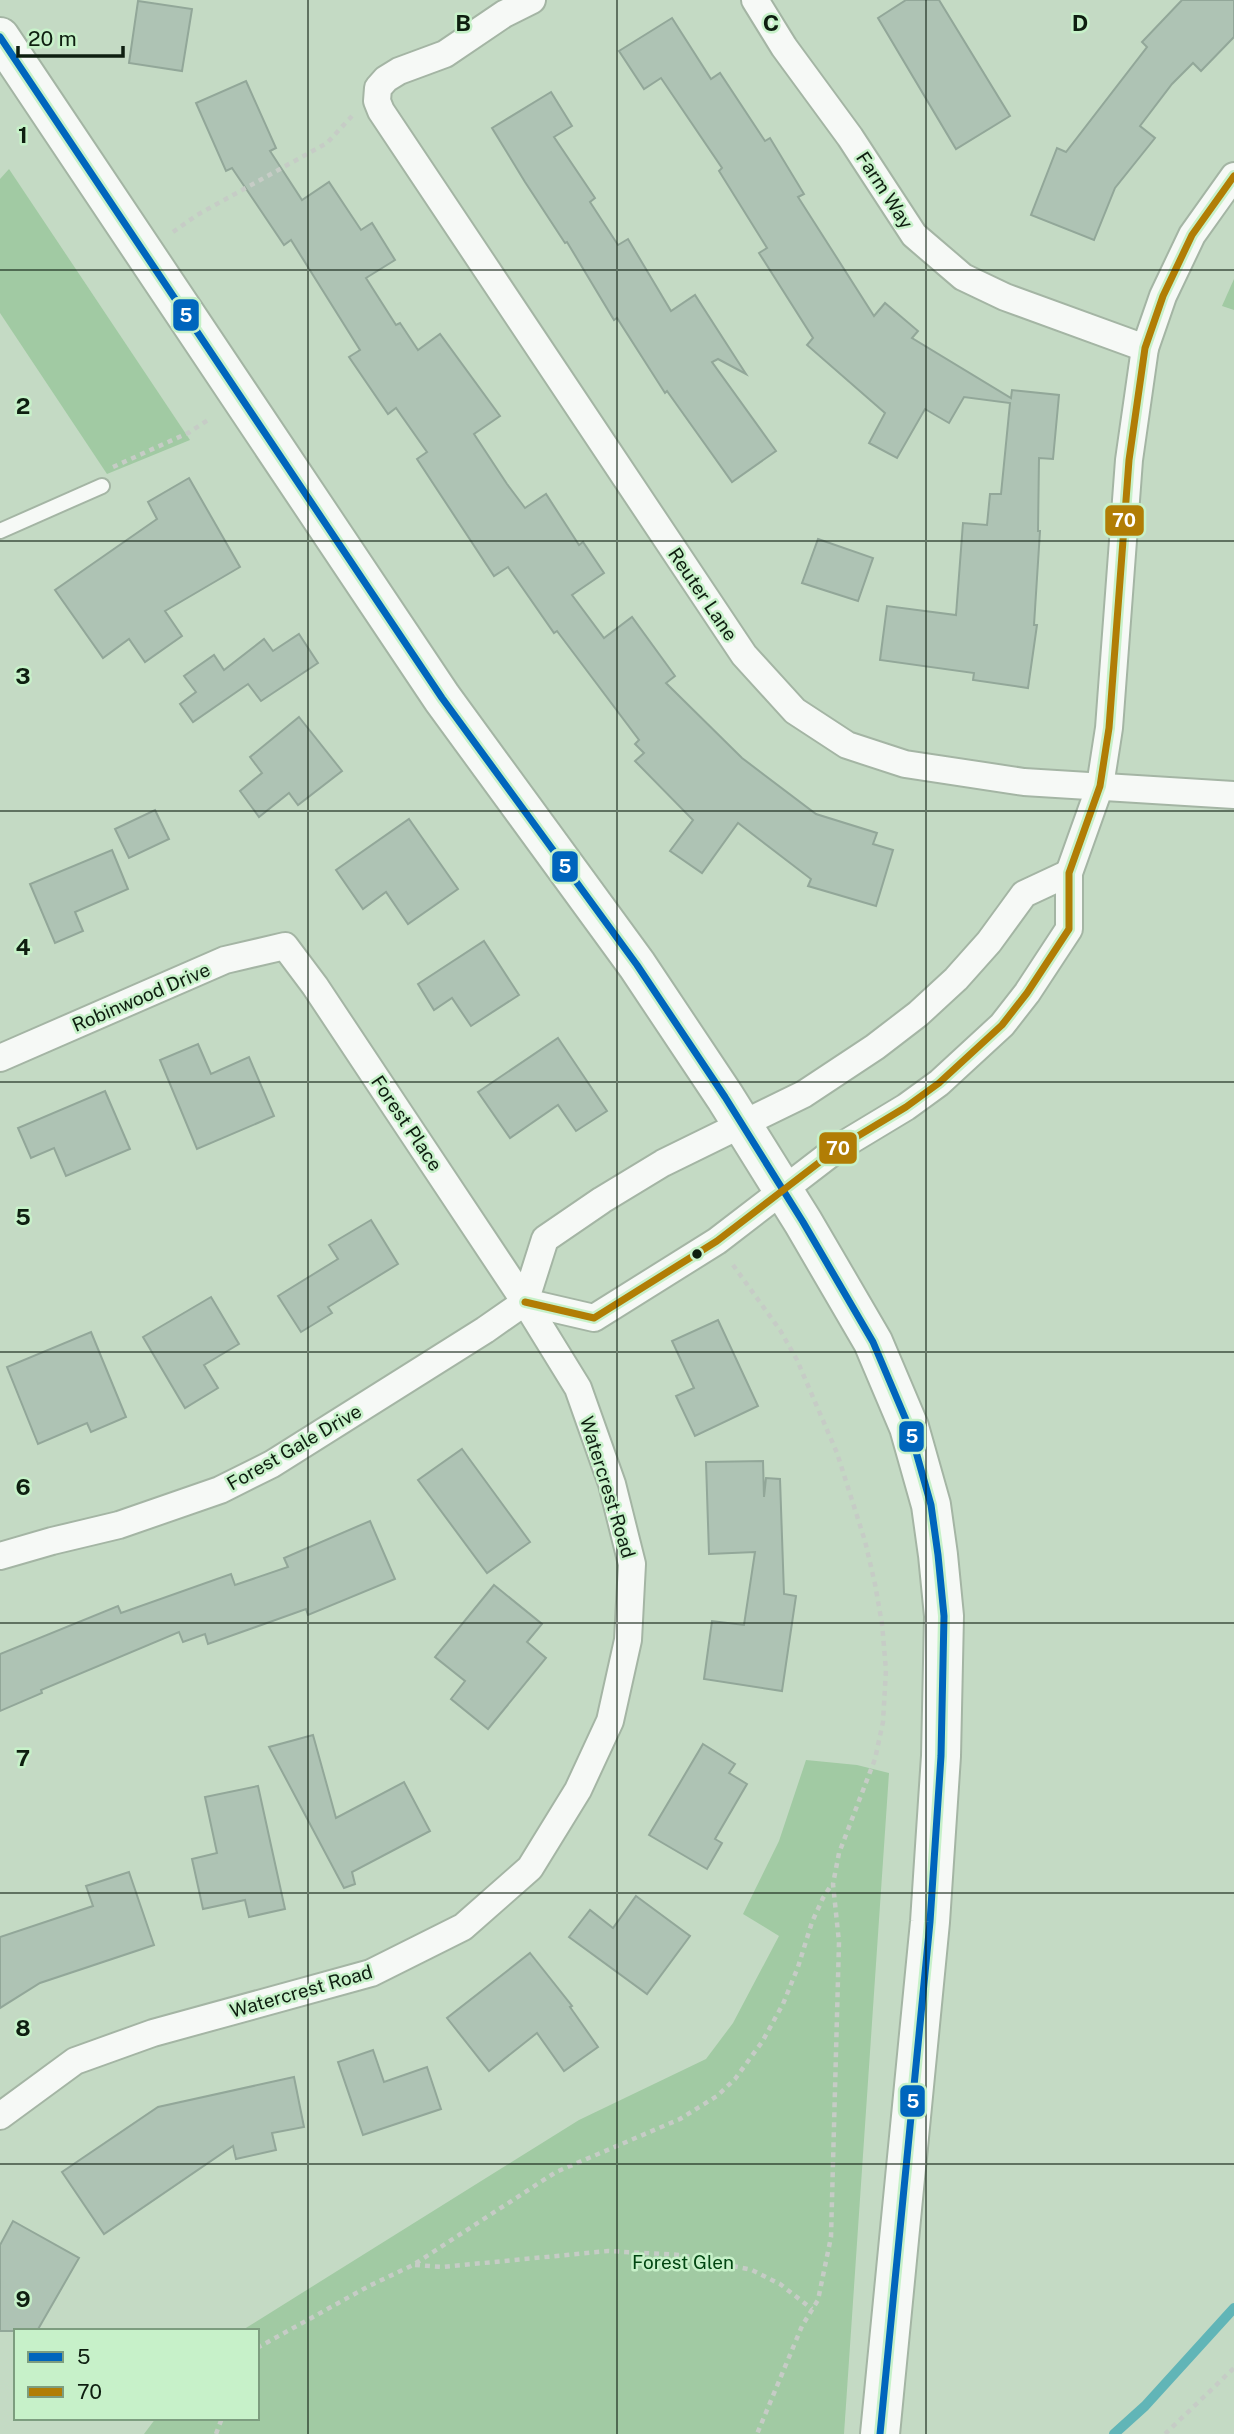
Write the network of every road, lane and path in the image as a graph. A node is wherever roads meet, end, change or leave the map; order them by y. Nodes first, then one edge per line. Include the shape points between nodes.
1 (533, 0) edge
2 (755, 0) edge
3 (0, 37) edge
4 (378, 89) junction
5 (1234, 176) edge
6 (144, 253) junction
7 (1145, 348) junction
8 (241, 398) junction
9 (102, 485) joint
10 (0, 531) edge
11 (1100, 786) junction
12 (1234, 795) edge
13 (1069, 873) junction
14 (285, 946) joint
15 (0, 1058) edge
16 (741, 1124) junction
17 (783, 1190) junction
18 (734, 1266) dead end
19 (525, 1302) junction
20 (0, 1556) edge
21 (833, 1884) junction
22 (0, 2116) edge
23 (413, 2265) junction
24 (812, 2309) junction
25 (259, 2347) edge
26 (1234, 2368) edge
27 (757, 2434) edge
28 (880, 2434) edge
29 (1165, 2434) edge

1 - 4 street via 445,54 399,71
2 - 7 street, Farm Way via 914,234 963,277
3 - 6 main road
4 - 6 path via 327,143 197,215
4 - 11 street, Reuter Lane via 381,111 744,655 795,711 847,745 905,764 1024,782
5 - 7 street via 1192,234
6 - 8 main road
7 - 11 street via 1129,460 1109,728
8 - 9 path via 188,433 113,467
8 - 16 main road via 442,698 637,965
9 - 10 lane
11 - 12 street, Reuter Lane
11 - 13 street
13 - 16 street via 1024,894 956,979 875,1047 804,1094
13 - 17 street via 1069,929 1002,1025 939,1083 838,1148
14 - 15 street, Robinwood Drive via 225,960
14 - 19 street, Forest Place
16 - 17 main road
16 - 19 street via 663,1163 545,1239
17 - 19 street via 717,1241 594,1318
17 - 28 main road via 873,1342 909,1427 931,1505 944,1616 930,1922
18 - 21 path via 780,1330 818,1404 851,1493 882,1624 886,1670 883,1722
19 - 20 street, Forest Gale Drive via 272,1464 220,1490 119,1525
19 - 22 street, Watercrest Road via 578,1388 612,1484 632,1564 628,1640 610,1721 578,1790 530,1868 464,1927 371,1973 153,2033 75,2062
21 - 23 path via 812,1922 783,2004 735,2079 680,2119 556,2172
21 - 24 path via 839,1941 831,2237 818,2300
23 - 24 path via 442,2267 608,2250 681,2255 752,2270 780,2284
23 - 25 path
24 - 27 path
26 - 29 path

